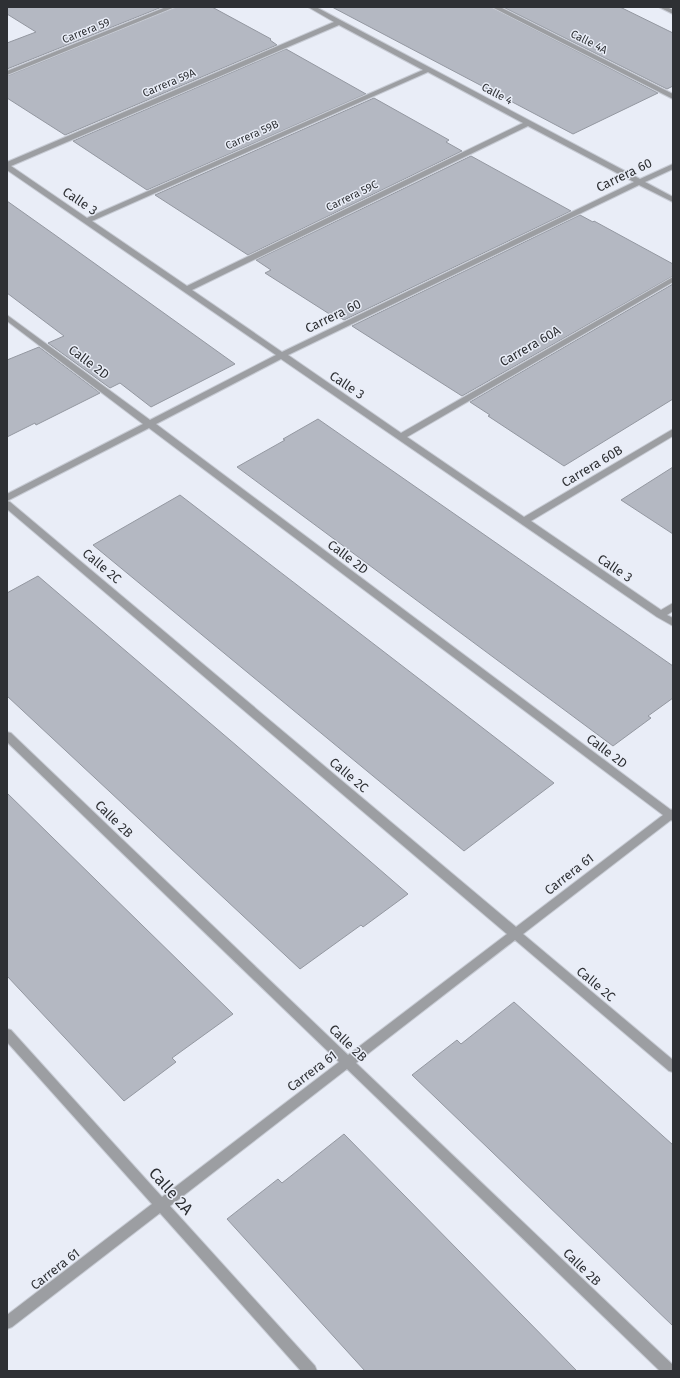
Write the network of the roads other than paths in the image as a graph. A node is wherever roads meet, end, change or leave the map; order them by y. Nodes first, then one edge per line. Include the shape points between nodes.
1 (172, 7) edge
2 (311, 7) edge
3 (495, 7) edge
4 (662, 7) edge
5 (673, 12) edge
6 (340, 22) junction
7 (428, 70) junction
8 (7, 73) edge
9 (673, 97) edge
10 (528, 123) junction
11 (7, 166) edge
12 (673, 166) edge
13 (640, 182) junction
14 (673, 200) edge
15 (86, 221) junction
16 (673, 279) edge
17 (186, 290) junction
18 (7, 317) edge
19 (282, 356) junction
20 (150, 424) junction
21 (673, 432) edge
22 (400, 437) junction
23 (7, 498) edge
24 (7, 504) edge
25 (524, 521) junction
26 (673, 606) edge
27 (660, 615) junction
28 (673, 623) edge
29 (7, 736) edge
30 (672, 815) edge
31 (515, 934) junction
32 (7, 1034) edge
33 (348, 1062) junction
34 (673, 1068) edge
35 (161, 1205) junction
36 (7, 1323) edge
37 (310, 1371) edge
38 (670, 1371) edge

1 - 8 street, Carrera 59
2 - 6 street, Calle 4
3 - 9 street, Calle 4A
4 - 5 street
6 - 7 street, Calle 4
6 - 11 street, Carrera 59A
7 - 10 street, Calle 4
7 - 15 street, Carrera 59B
10 - 13 street, Calle 4
10 - 17 street, Carrera 59C
11 - 15 street, Calle 3
12 - 13 street, Carrera 60
13 - 14 street, Calle 4
13 - 19 street, Carrera 60
15 - 17 street, Calle 3
16 - 22 street, Carrera 60A
17 - 19 street, Calle 3
18 - 20 street, Calle 2D
19 - 20 street, Carrera 60
19 - 22 street, Calle 3
20 - 23 street, Carrera 60
20 - 30 street, Calle 2D
21 - 25 street, Carrera 60B
22 - 25 street, Calle 3
24 - 31 street, Calle 2C
25 - 27 street, Calle 3
26 - 27 street
27 - 28 street, Calle 3
29 - 33 street, Calle 2B
30 - 31 street, Carrera 61
31 - 33 street, Carrera 61
31 - 34 street, Calle 2C
32 - 35 street, Calle 2A
33 - 35 street, Carrera 61
33 - 38 street, Calle 2B
35 - 36 street, Carrera 61
35 - 37 street, Calle 2A

